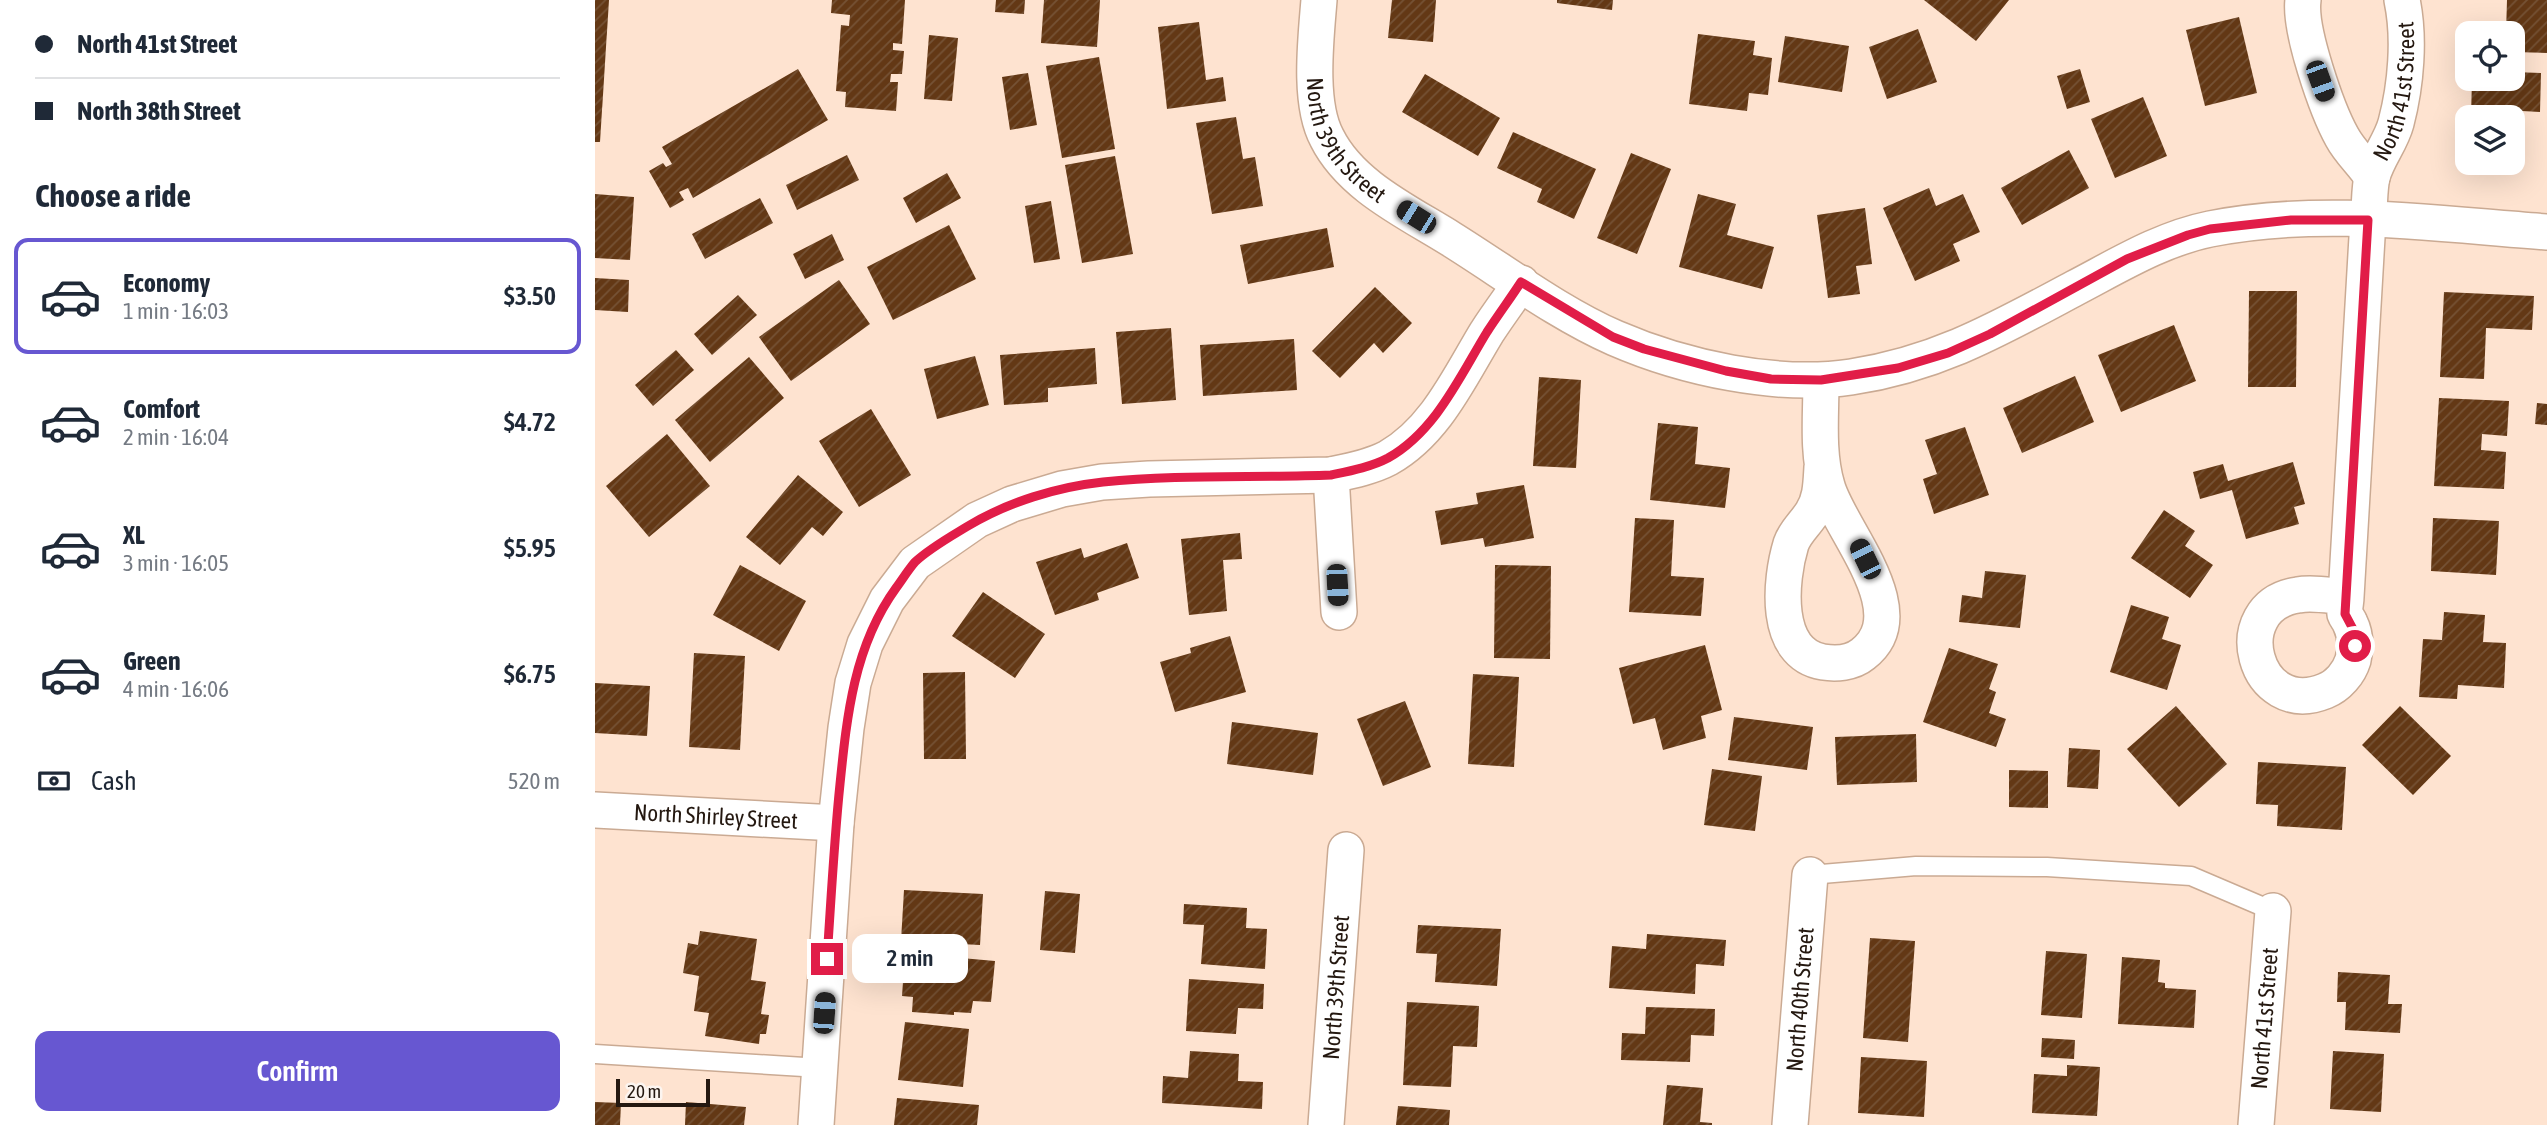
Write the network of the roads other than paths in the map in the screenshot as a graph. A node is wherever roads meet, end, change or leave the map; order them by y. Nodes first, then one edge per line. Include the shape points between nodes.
1 (1319, 0) edge
2 (2303, 0) edge
3 (2402, 0) edge
4 (2372, 177) junction
5 (2368, 220) junction
6 (2547, 232) edge
7 (1521, 282) junction
8 (1821, 380) junction
9 (1822, 467) junction
10 (1331, 475) junction
11 (2346, 597) dead end
12 (1339, 612) dead end
13 (595, 810) edge
14 (836, 823) junction
15 (1346, 850) dead end
16 (1810, 875) joint
17 (2273, 911) joint
18 (595, 1054) edge
19 (820, 1068) junction
20 (816, 1125) edge
21 (1326, 1125) edge
22 (1790, 1125) edge
23 (2256, 1125) edge

1 - 7 street, North 39th Street via 1316,87 1326,138 1344,163 1374,190
2 - 4 street, North 41st Street via 2306,30 2334,118 2347,145
3 - 4 street, North 41st Street via 2406,44 2401,96 2391,139
4 - 5 street, North 41st Street
5 - 6 street, North 39th Street
5 - 8 street, North 39th Street via 2291,220 2188,235 2127,259 1948,353 1898,368
5 - 11 street, North 41st Street
7 - 8 street, North 39th Street via 1613,337 1644,349 1771,379
7 - 10 street via 1423,430 1387,459
8 - 9 street
9 - 9 street via 1817,504 1790,548 1784,605 1797,651 1812,660 1834,663 1855,659 1872,645 1881,608 1865,559 1837,514
10 - 12 street
10 - 14 street via 1089,484 1012,504 943,542 915,563 887,600 865,644 853,683
13 - 14 street, North Shirley Street
14 - 19 street
15 - 21 street, North 39th Street
16 - 17 lane via 1916,866 2191,876
16 - 22 street, North 40th Street
17 - 23 street, North 41st Street
18 - 19 lane
19 - 20 street

